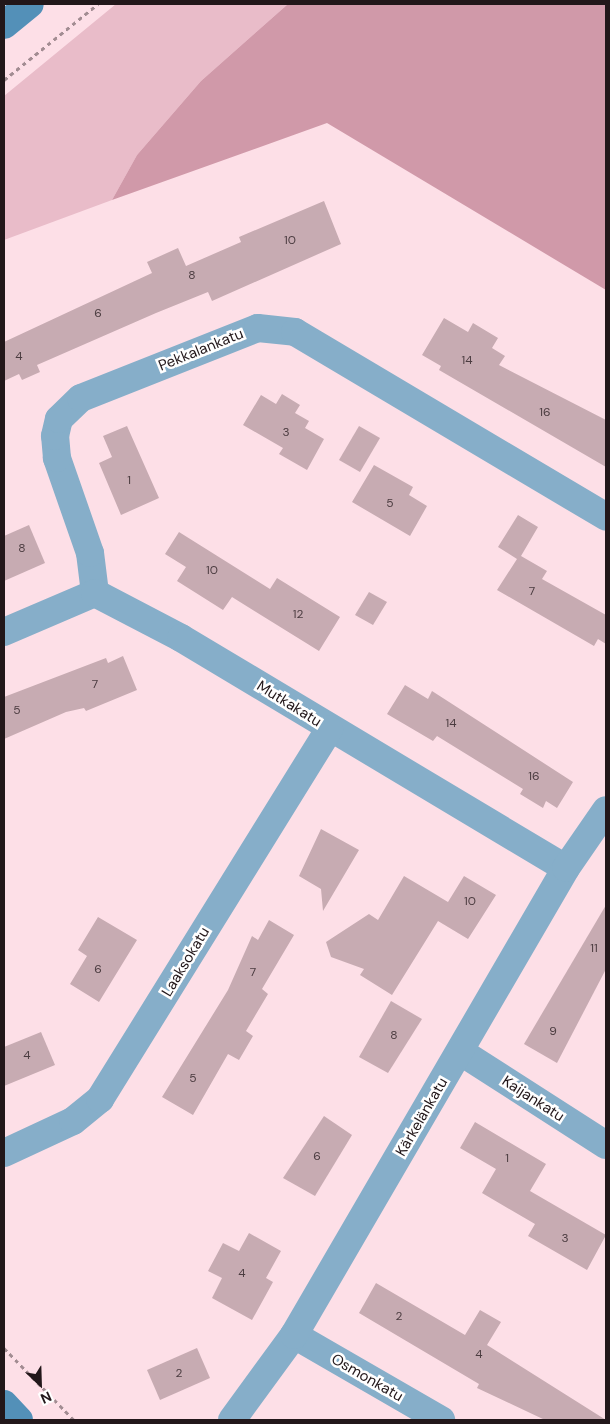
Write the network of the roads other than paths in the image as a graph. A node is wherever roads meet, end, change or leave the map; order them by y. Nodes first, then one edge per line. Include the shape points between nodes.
1 (30, 4) edge
2 (4, 25) edge
3 (606, 517) edge
4 (95, 593) junction
5 (4, 632) edge
6 (329, 729) junction
7 (606, 810) edge
8 (566, 868) junction
9 (461, 1052) junction
10 (606, 1145) edge
11 (4, 1153) edge
12 (294, 1335) junction
13 (4, 1404) edge
14 (19, 1420) edge
15 (232, 1420) edge
16 (440, 1420) edge

1 - 2 street
3 - 4 street, Pekkalankatu via 295,332 258,328 81,398 64,411 56,426 55,445 90,553
4 - 5 street
4 - 6 street, Mutkakatu via 181,638
6 - 8 street, Mutkakatu
6 - 11 street, Laaksokatu via 100,1099 73,1121
7 - 8 street, Kärkelänkatu
8 - 9 street, Kärkelänkatu
9 - 10 street, Kaijankatu
9 - 12 street, Kärkelänkatu
12 - 15 street, Kärkelänkatu
12 - 16 street, Osmonkatu
13 - 14 street

